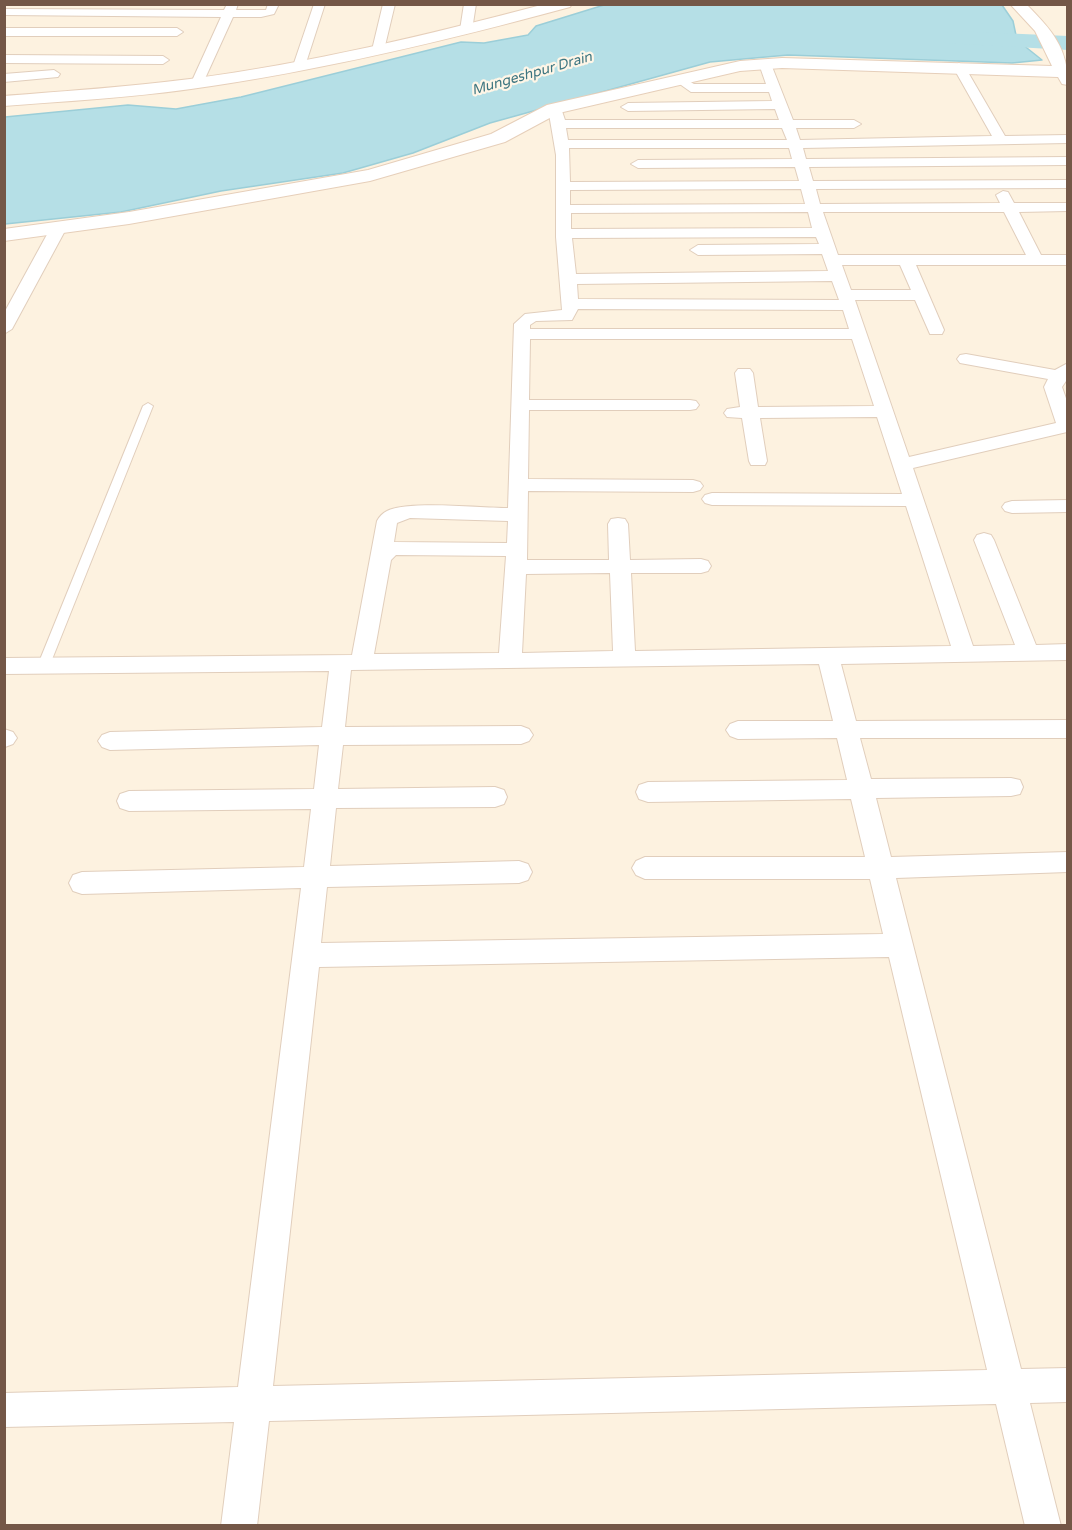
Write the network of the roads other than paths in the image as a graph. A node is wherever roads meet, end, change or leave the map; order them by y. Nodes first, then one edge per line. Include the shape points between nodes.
1 (274, 4) edge
2 (320, 4) edge
3 (389, 4) edge
4 (470, 4) edge
5 (565, 4) edge
6 (1017, 4) edge
7 (49, 8) edge
8 (111, 9) edge
9 (153, 9) edge
10 (231, 9) edge
11 (6, 11) edge
12 (93, 13) junction
13 (187, 13) junction
14 (466, 30) junction
15 (4, 32) edge
16 (71, 46) junction
17 (168, 50) junction
18 (378, 50) junction
19 (4, 59) edge
20 (765, 64) junction
21 (299, 66) junction
22 (959, 67) junction
23 (52, 74) junction
24 (1066, 75) edge
25 (4, 78) edge
26 (680, 80) junction
27 (197, 83) junction
28 (150, 87) junction
29 (774, 88) junction
30 (38, 99) junction
31 (4, 101) edge
32 (780, 105) junction
33 (628, 107) dead end
34 (557, 116) junction
35 (787, 124) junction
36 (854, 124) dead end
37 (1068, 139) edge
38 (1001, 140) junction
39 (560, 144) junction
40 (795, 144) junction
41 (1068, 161) edge
42 (984, 162) junction
43 (802, 163) junction
44 (638, 164) dead end
45 (1068, 184) edge
46 (998, 185) junction
47 (564, 186) junction
48 (808, 186) junction
49 (1068, 207) edge
50 (814, 208) junction
51 (1009, 208) junction
52 (564, 209) junction
53 (58, 229) junction
54 (822, 232) junction
55 (564, 234) junction
56 (4, 235) edge
57 (698, 250) dead end
58 (906, 260) junction
59 (1036, 260) junction
60 (1068, 260) edge
61 (833, 262) junction
62 (568, 279) junction
63 (921, 295) junction
64 (847, 300) junction
65 (570, 304) junction
66 (4, 329) edge
67 (936, 330) dead end
68 (521, 334) junction
69 (859, 334) junction
70 (966, 359) dead end
71 (1063, 372) edge
72 (744, 373) dead end
73 (522, 405) junction
74 (690, 405) dead end
75 (148, 406) dead end
76 (884, 411) junction
77 (742, 413) junction
78 (1066, 429) edge
79 (758, 461) dead end
80 (901, 465) junction
81 (518, 485) junction
82 (693, 486) dead end
83 (712, 499) dead end
84 (913, 500) junction
85 (1064, 506) edge
86 (1012, 507) dead end
87 (518, 514) junction
88 (618, 524) dead end
89 (1068, 525) edge
90 (984, 540) dead end
91 (381, 557) junction
92 (517, 558) junction
93 (621, 566) junction
94 (701, 566) dead end
95 (1028, 651) junction
96 (1068, 652) edge
97 (964, 653) junction
98 (828, 655) junction
99 (624, 658) junction
100 (351, 662) junction
101 (510, 662) junction
102 (4, 666) edge
103 (43, 667) junction
104 (846, 729) junction
105 (1068, 729) edge
106 (738, 730) dead end
107 (521, 735) dead end
108 (332, 736) junction
109 (110, 741) dead end
110 (1011, 788) dead end
111 (861, 790) junction
112 (648, 792) dead end
113 (495, 797) dead end
114 (324, 799) junction
115 (129, 801) dead end
116 (1068, 862) edge
117 (645, 868) dead end
118 (880, 868) junction
119 (519, 872) dead end
120 (315, 876) junction
121 (82, 883) dead end
122 (900, 945) junction
123 (306, 955) junction
124 (1068, 1385) edge
125 (1010, 1386) junction
126 (254, 1406) junction
127 (4, 1410) edge
128 (239, 1526) edge
129 (1043, 1526) edge

1 - 10 street via 267,13
2 - 21 street
3 - 18 street
4 - 14 street
5 - 14 street
6 - 24 street via 1045,33
7 - 11 street
7 - 12 street
8 - 9 street
8 - 12 street
9 - 13 street
10 - 13 street
10 - 27 street
12 - 16 street
13 - 17 street
14 - 18 street
15 - 16 street
16 - 17 street
16 - 17 street
16 - 19 street
16 - 23 street
17 - 23 street
17 - 28 street
18 - 21 street
20 - 22 street
20 - 26 street
20 - 29 street
21 - 27 street
22 - 24 street
22 - 38 street
23 - 25 street
23 - 30 street
26 - 29 street via 691,88
26 - 34 street
27 - 28 street
28 - 30 street
29 - 32 street
30 - 31 street
32 - 33 street
32 - 35 street
34 - 35 street
34 - 39 street
34 - 53 street via 498,138 370,175
35 - 36 street
35 - 40 street
37 - 38 street
38 - 40 street
39 - 40 street
39 - 47 street
40 - 43 street
41 - 42 street
42 - 43 street
42 - 46 street
43 - 44 street
43 - 48 street
45 - 46 street
46 - 48 street
46 - 51 street
47 - 48 street
47 - 52 street
48 - 50 street
49 - 51 street
50 - 51 street
50 - 52 street
50 - 54 street
51 - 59 street
52 - 55 street
53 - 56 street
53 - 66 street
54 - 55 street
54 - 61 street
55 - 62 street
57 - 61 street
58 - 59 street
58 - 61 street
58 - 63 street
59 - 60 street
61 - 62 street
61 - 64 street
62 - 65 street
63 - 64 street
63 - 67 street
64 - 65 street
64 - 69 street
65 - 68 street via 566,316 525,319
68 - 69 street
68 - 73 street
69 - 76 street
70 - 71 street
71 - 78 street via 1053,387
72 - 77 street
73 - 74 street
73 - 81 street
75 - 103 lane
76 - 77 street
76 - 80 street
77 - 79 street
78 - 80 street
80 - 84 street
81 - 82 street
81 - 87 street
83 - 84 street
84 - 97 street
85 - 86 street
85 - 89 street
87 - 91 street via 394,515 387,521
87 - 92 street
88 - 93 street
90 - 95 street
91 - 92 street via 391,549 402,548
91 - 100 street
92 - 93 street
92 - 101 street
93 - 94 street
93 - 99 street
95 - 96 street
95 - 97 street
97 - 98 street
98 - 99 street
98 - 104 street
99 - 101 street
100 - 101 street
100 - 103 street
100 - 108 street
102 - 103 street
104 - 105 street
104 - 106 street
104 - 111 street
107 - 108 street
108 - 109 street
108 - 114 street
110 - 111 street
111 - 112 street
111 - 118 street
113 - 114 street
114 - 115 street
114 - 120 street
116 - 118 street
117 - 118 street
118 - 122 street
119 - 120 street
120 - 121 street
120 - 123 street
122 - 123 street
122 - 125 street
123 - 126 street
124 - 125 street
125 - 126 street
125 - 129 street
126 - 127 street
126 - 128 street

